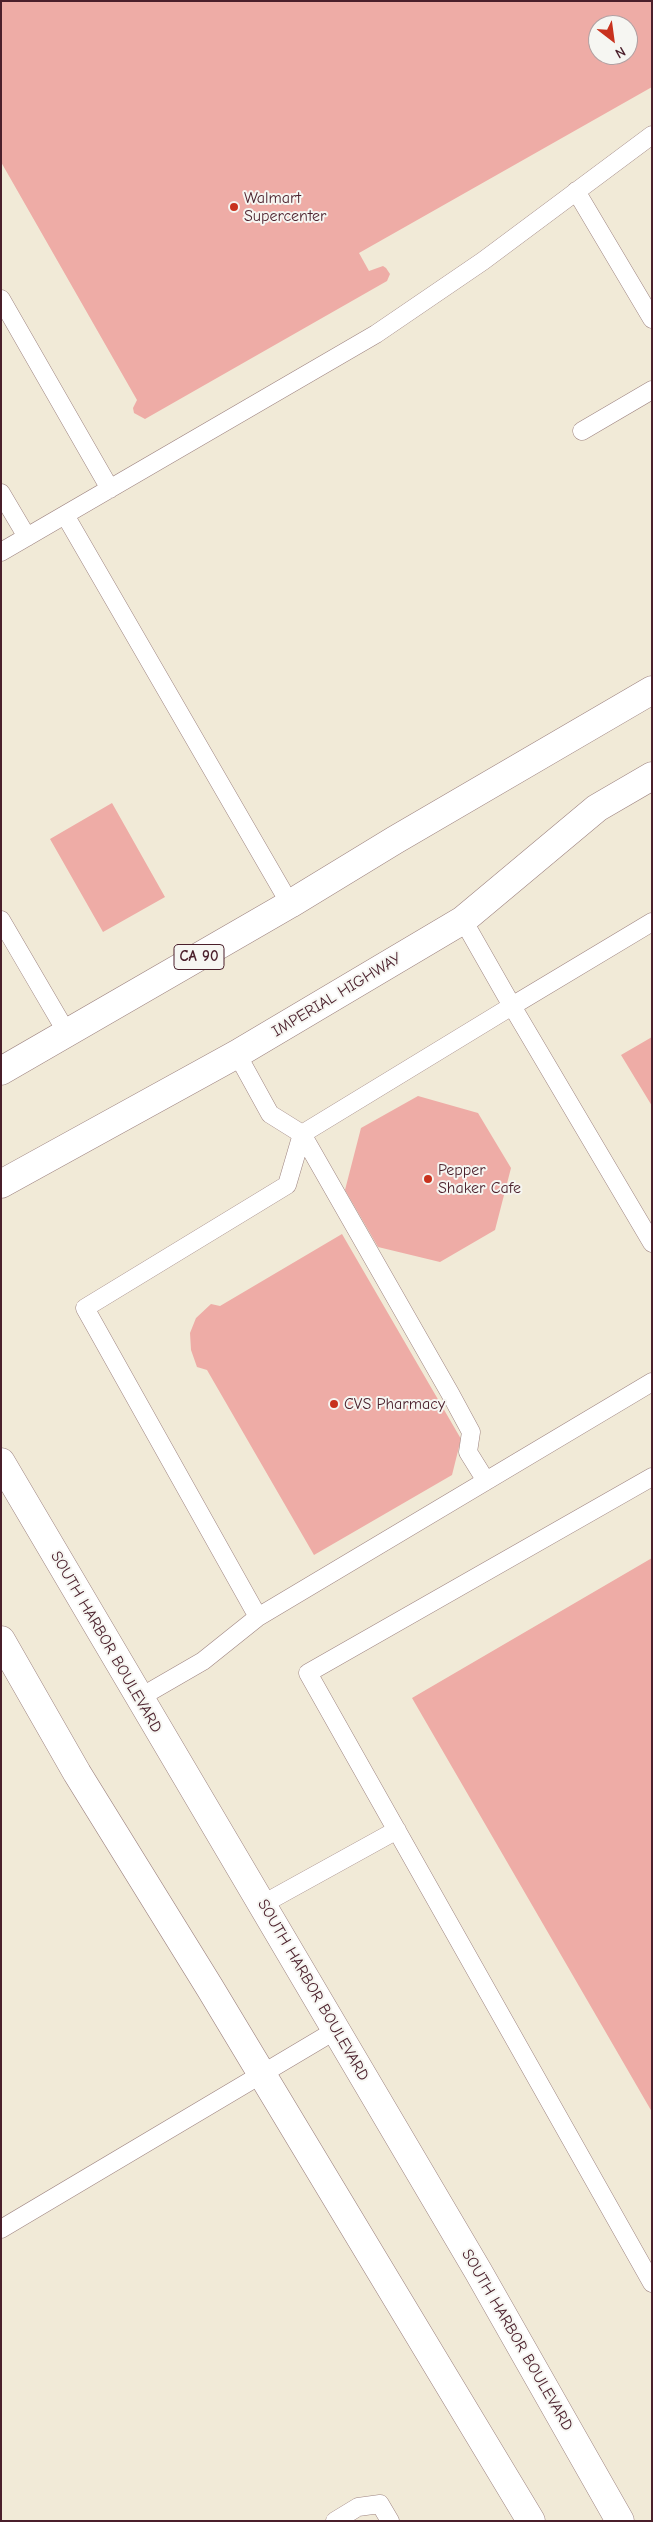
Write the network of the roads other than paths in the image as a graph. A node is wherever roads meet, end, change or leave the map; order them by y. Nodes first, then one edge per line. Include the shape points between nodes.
1 (652, 135) edge
2 (576, 192) junction
3 (1, 299) edge
4 (652, 319) edge
5 (652, 390) edge
6 (582, 431) dead end
7 (110, 489) junction
8 (1, 493) edge
9 (65, 515) junction
10 (27, 537) junction
11 (1, 552) edge
12 (652, 690) edge
13 (652, 776) edge
14 (290, 904) junction
15 (1, 920) edge
16 (463, 920) junction
17 (652, 922) edge
18 (512, 1006) junction
19 (67, 1033) junction
20 (237, 1054) junction
21 (1, 1071) edge
22 (302, 1134) junction
23 (1, 1184) edge
24 (652, 1243) edge
25 (652, 1382) edge
26 (1, 1462) edge
27 (652, 1477) edge
28 (486, 1481) junction
29 (258, 1617) junction
30 (1, 1640) edge
31 (139, 1698) junction
32 (397, 1830) junction
33 (263, 1904) junction
34 (336, 2030) junction
35 (261, 2075) junction
36 (1, 2229) edge
37 (652, 2283) edge
38 (335, 2521) edge
39 (390, 2521) edge
40 (531, 2521) edge
41 (620, 2521) edge

1 - 2 lane
2 - 4 lane
2 - 7 lane via 376,334
3 - 7 lane
5 - 6 lane
7 - 9 lane
8 - 10 lane
9 - 10 lane
9 - 14 lane
10 - 11 lane
12 - 14 main road, CA 90
13 - 16 main road, IMPERIAL HIGHWAY via 597,808
14 - 19 main road, CA 90
15 - 19 lane
16 - 18 lane
16 - 20 main road, IMPERIAL HIGHWAY
17 - 18 lane
18 - 22 lane
18 - 24 lane
19 - 21 main road, CA 90
20 - 22 lane via 270,1114
20 - 23 main road, IMPERIAL HIGHWAY
22 - 28 lane via 452,1395 471,1432 468,1452
22 - 29 lane via 287,1186 85,1308
25 - 28 lane
26 - 31 main road, SOUTH HARBOR BOULEVARD
27 - 32 lane via 308,1673
28 - 29 lane
29 - 31 lane via 204,1661
30 - 35 main road via 77,1773
31 - 33 main road, SOUTH HARBOR BOULEVARD
32 - 33 lane
32 - 37 lane
33 - 34 main road, SOUTH HARBOR BOULEVARD
34 - 35 lane
34 - 41 main road, SOUTH HARBOR BOULEVARD via 493,2296
35 - 36 lane
35 - 40 main road
38 - 39 lane via 358,2507 380,2504

